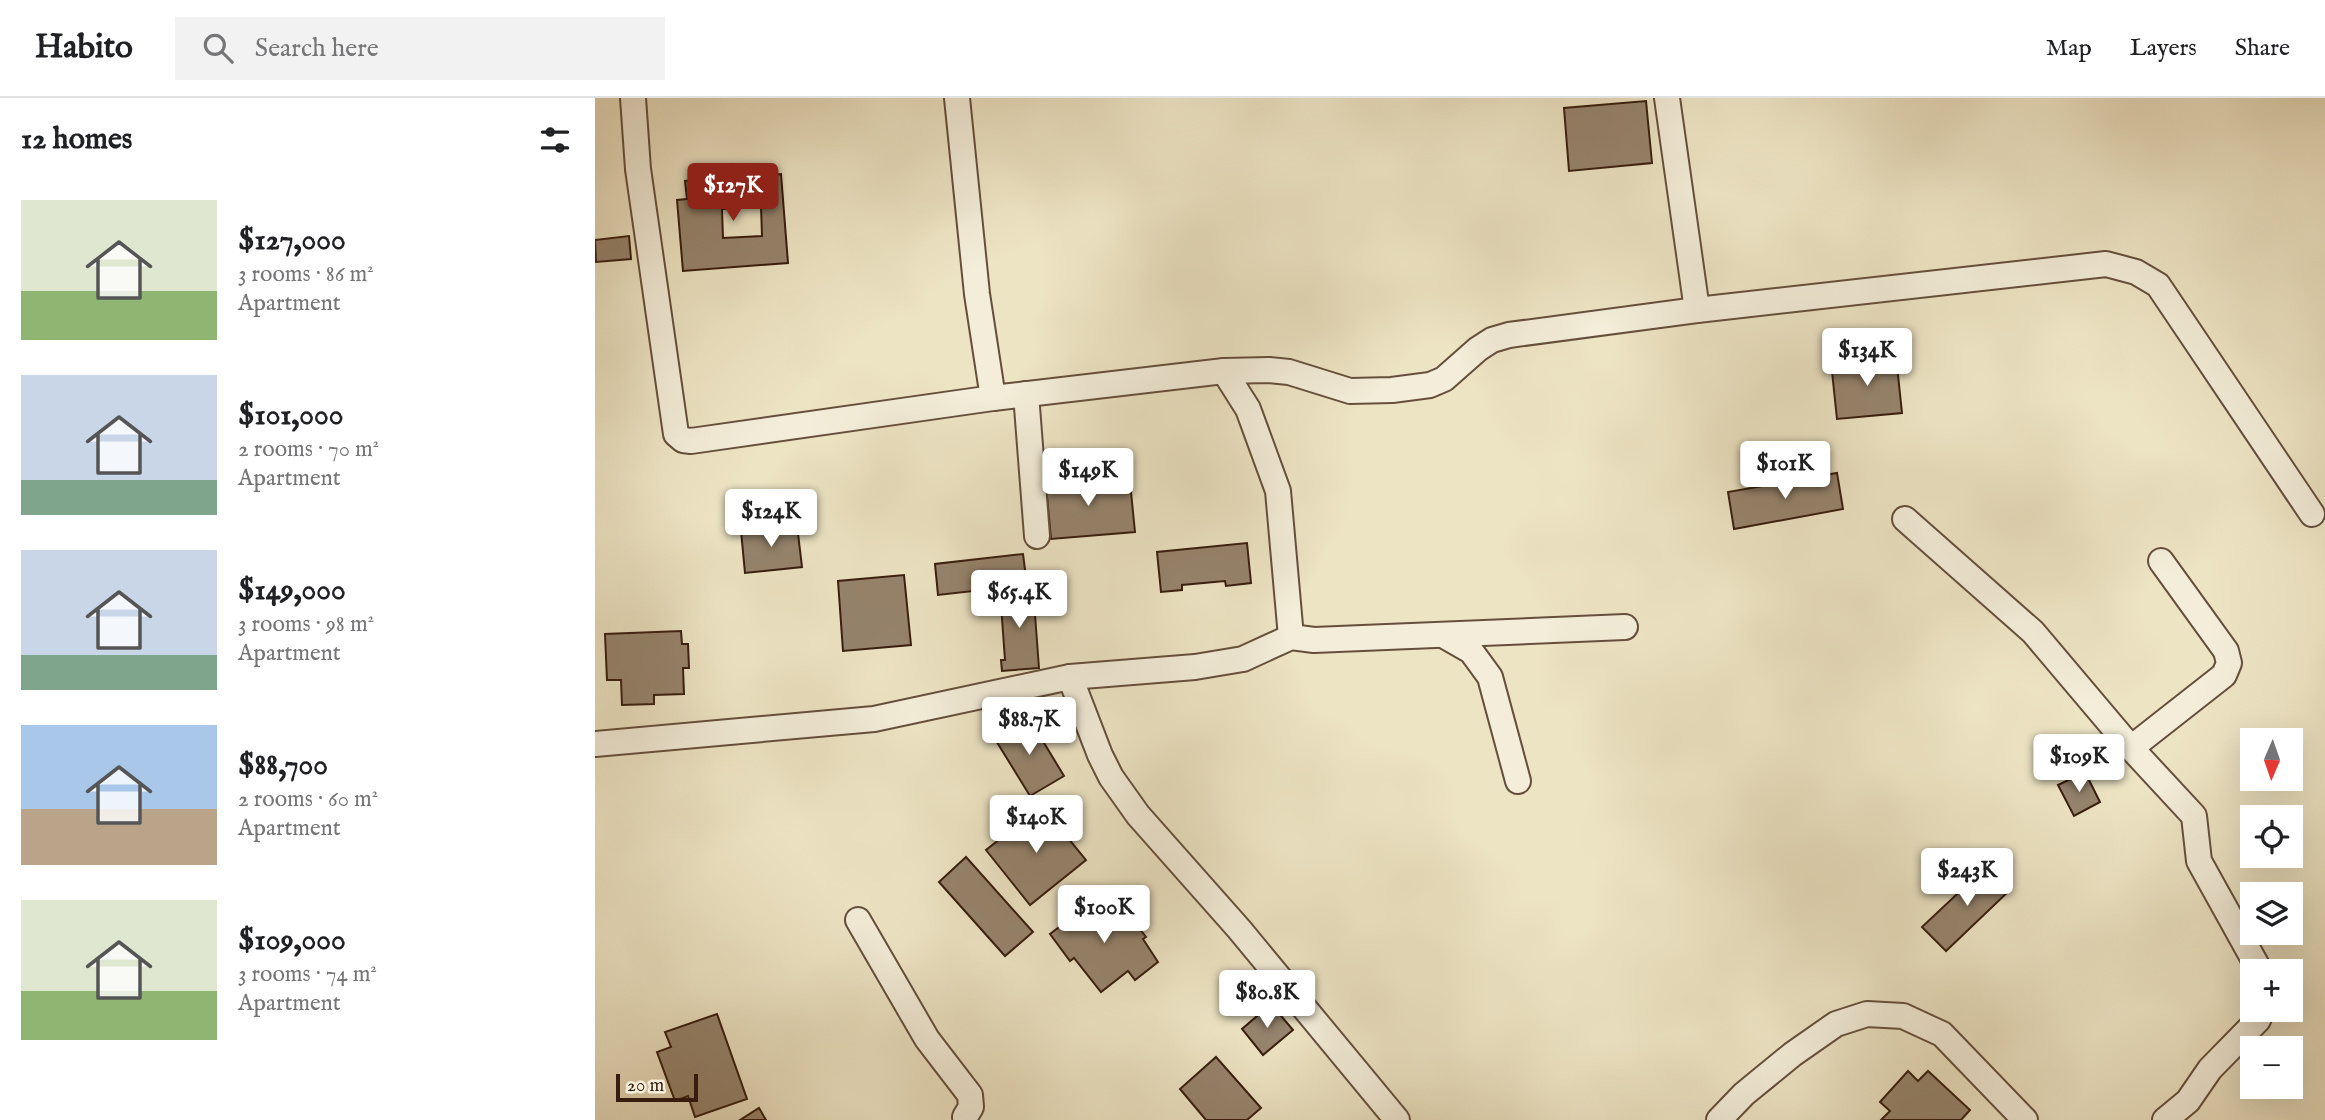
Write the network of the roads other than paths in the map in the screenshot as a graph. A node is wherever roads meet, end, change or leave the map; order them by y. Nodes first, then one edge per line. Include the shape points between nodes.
1 (633, 98) edge
2 (957, 98) edge
3 (1667, 98) edge
4 (1697, 310) junction
5 (1224, 370) junction
6 (1026, 394) junction
7 (993, 398) junction
8 (2312, 514) dead end
9 (1905, 519) dead end
10 (1037, 536) dead end
11 (2161, 561) dead end
12 (1625, 627) dead end
13 (1443, 635) junction
14 (1291, 637) junction
15 (1070, 677) junction
16 (595, 744) edge
17 (2131, 748) junction
18 (1518, 782) dead end
19 (858, 920) dead end
20 (2253, 959) edge
21 (2256, 1022) edge
22 (963, 1119) edge
23 (1397, 1120) edge
24 (1719, 1120) edge
25 (2025, 1120) edge
26 (2165, 1120) edge

1 - 7 street via 638,169 676,433 683,440
2 - 7 street
3 - 4 street
4 - 5 street via 1509,335 1478,349 1444,379 1392,390 1350,391 1289,372
4 - 8 street via 2106,264 2136,272 2158,285
5 - 6 street
5 - 14 street via 1248,409 1278,491
6 - 7 street
6 - 10 street
9 - 17 street via 2033,632
11 - 17 street via 2226,652 2229,663 2224,676
12 - 13 street
13 - 14 street
13 - 18 street via 1471,651 1490,677
14 - 15 street via 1243,659
15 - 16 street via 874,719
15 - 23 street via 1100,755 1138,815
17 - 20 street via 2194,816 2199,861
19 - 22 street via 927,1039 970,1094 971,1107
21 - 26 street via 2210,1069 2189,1101
24 - 25 street via 1793,1054 1836,1024 1867,1014 1903,1016 1942,1034

